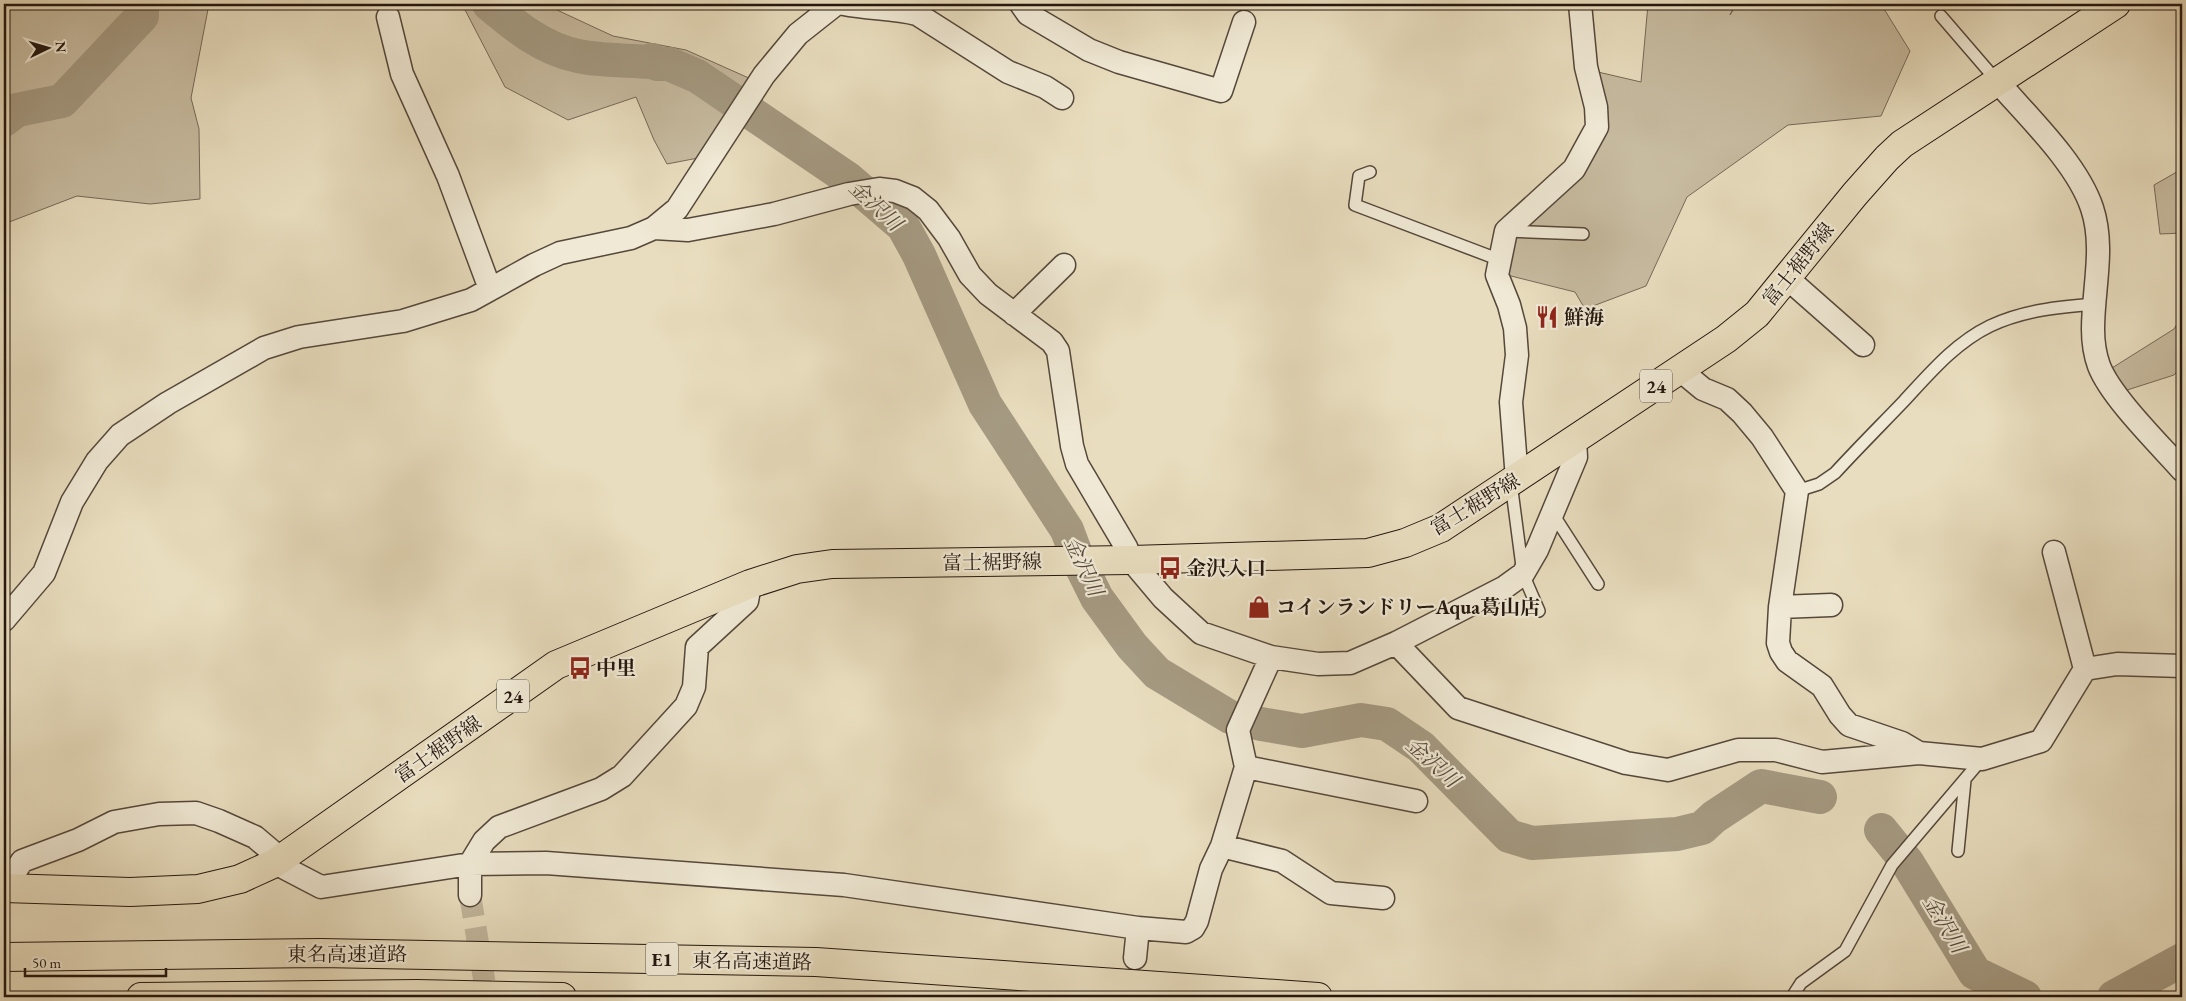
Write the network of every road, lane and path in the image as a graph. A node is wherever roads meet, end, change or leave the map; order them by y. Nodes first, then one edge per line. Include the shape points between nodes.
1 (836, 4) edge
2 (844, 4) edge
3 (1021, 4) edge
4 (1580, 4) edge
5 (2116, 4) edge
6 (1941, 16) dead end
7 (388, 17) dead end
8 (1244, 22) dead end
9 (1997, 81) junction
10 (1062, 98) dead end
11 (1370, 172) dead end
12 (654, 228) junction
13 (1506, 231) junction
14 (1583, 234) dead end
15 (1500, 260) junction
16 (1064, 265) dead end
17 (1787, 278) junction
18 (490, 289) junction
19 (2095, 304) junction
20 (1014, 314) junction
21 (1863, 345) dead end
22 (1680, 370) junction
23 (1575, 441) junction
24 (2182, 470) edge
25 (1514, 481) junction
26 (1797, 491) junction
27 (1553, 514) junction
28 (2054, 552) dead end
29 (1131, 560) junction
30 (1523, 574) junction
31 (750, 584) junction
32 (1598, 584) dead end
33 (1831, 604) dead end
34 (1780, 607) junction
35 (1539, 611) dead end
36 (4, 620) edge
37 (1396, 643) junction
38 (1271, 657) junction
39 (2182, 666) edge
40 (2085, 669) junction
41 (1919, 753) junction
42 (1982, 758) junction
43 (1246, 767) junction
44 (1965, 780) junction
45 (1416, 800) dead end
46 (1222, 846) junction
47 (1958, 852) dead end
48 (278, 861) junction
49 (470, 864) junction
50 (4, 888) edge
51 (470, 896) tunnel mouth
52 (1383, 898) dead end
53 (1138, 928) junction
54 (4, 957) edge
55 (1135, 958) dead end
56 (141, 997) edge
57 (562, 997) edge
58 (1318, 997) edge
59 (1792, 997) edge

1 - 12 street via 798,34 764,75 678,209
2 - 10 street via 917,14 1008,72 1045,87
3 - 8 street via 1028,14 1089,50 1119,62 1221,91
4 - 13 street via 1586,67 1596,107 1597,127 1574,169
5 - 9 main road, 富士裾野線 / 24
6 - 9 lane
7 - 18 street via 402,74 448,176
9 - 17 main road, 富士裾野線 / 24 via 1902,144 1887,158
9 - 19 street via 2068,164 2086,194 2098,239
11 - 15 lane via 1359,176 1355,205
12 - 18 street via 631,238 560,254
12 - 20 street via 688,230 774,214 850,194 895,190 928,210 970,275
13 - 14 lane
13 - 15 street
15 - 25 street via 1497,275 1510,305 1517,355 1511,402
16 - 20 street
17 - 21 street
17 - 22 main road, 富士裾野線 / 24 via 1756,314
18 - 36 street via 471,300 403,321 299,337 264,348 168,403 120,435 97,461 72,502 44,573
19 - 24 street via 2093,329 2099,366 2121,400
19 - 26 lane via 2027,313 1970,338 1942,361 1835,474 1819,484
20 - 29 street via 1052,342 1058,351 1072,446 1078,464
22 - 23 main road, 富士裾野線 / 24
22 - 26 street via 1702,389 1727,399 1742,412
23 - 25 main road, 富士裾野線 / 24
23 - 27 street via 1576,457
25 - 29 main road, 富士裾野線 / 24 via 1441,528 1405,543 1368,553
25 - 30 lane
26 - 34 street
27 - 30 street
27 - 32 lane
28 - 40 street
29 - 31 main road, 富士裾野線 / 24 via 832,564 797,569
29 - 38 street via 1163,598 1201,633
30 - 35 lane
30 - 37 street via 1505,587
31 - 48 main road, 富士裾野線 / 24 via 556,665
31 - 49 street via 747,601 697,647 694,687 686,706 622,776 576,800 499,827 484,841
33 - 34 street
34 - 41 street via 1778,643 1786,661 1822,686 1849,725 1902,743
37 - 38 street via 1350,663 1318,664
37 - 41 street via 1458,708 1626,763 1668,770 1738,750 1776,750 1822,762
38 - 43 street via 1238,730
39 - 40 street via 2117,664
40 - 42 street via 2041,741
41 - 42 street
42 - 44 lane
43 - 45 street
43 - 46 street
44 - 47 lane
44 - 59 lane via 1892,865 1845,951 1801,983
46 - 52 street via 1282,861 1331,893
46 - 53 street via 1211,869 1194,928 1186,932
48 - 49 street via 320,887
48 - 50 main road, 富士裾野線 / 24 via 240,879 198,889 130,892
48 - 50 street via 255,837 219,821 196,813 159,814 114,822 78,840 22,861
49 - 51 street
49 - 53 street via 546,863 844,885
53 - 55 street
54 - 58 main road, 東名高速道路 / E1 via 320,953 816,962
56 - 57 main road, 東名高速道路 via 417,994

